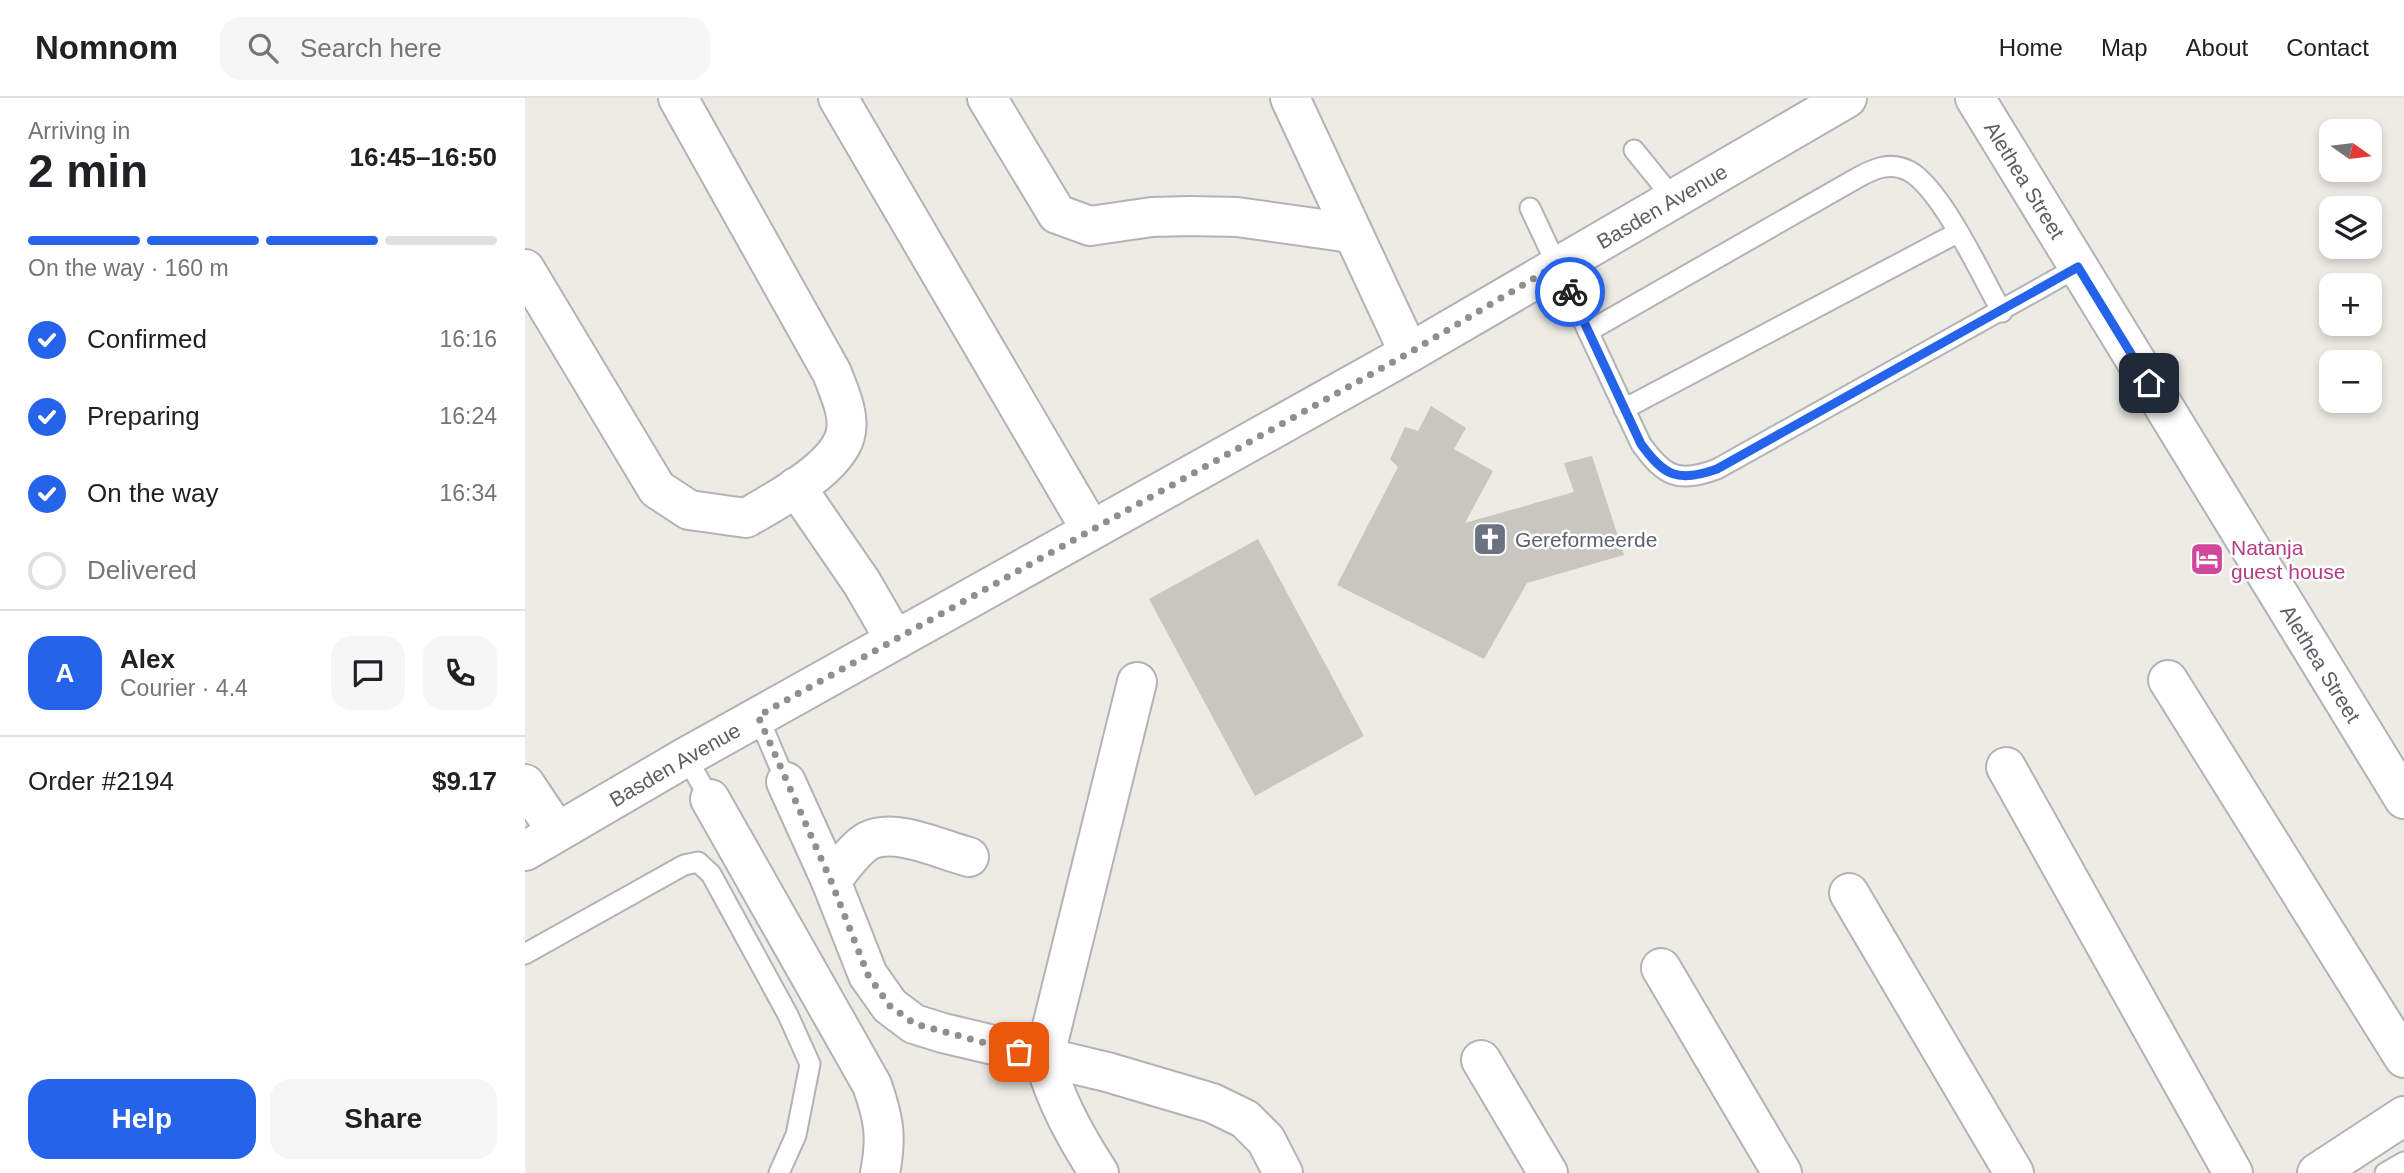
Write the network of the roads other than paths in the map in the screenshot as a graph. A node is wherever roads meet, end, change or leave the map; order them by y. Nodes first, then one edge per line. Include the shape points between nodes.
1 (678, 98) edge
2 (838, 98) edge
3 (987, 98) edge
4 (1290, 98) edge
5 (1847, 98) edge
6 (1975, 98) edge
7 (1634, 150) dead end
8 (1673, 198) junction
9 (1530, 208) dead end
10 (1351, 233) junction
11 (1957, 233) junction
12 (1558, 264) junction
13 (2078, 267) junction
14 (525, 269) edge
15 (2002, 312) junction
16 (1589, 331) junction
17 (1409, 353) junction
18 (1624, 409) junction
19 (796, 487) junction
20 (1091, 530) junction
21 (895, 640) junction
22 (2168, 680) dead end
23 (1137, 682) dead end
24 (758, 716) junction
25 (685, 757) junction
26 (2006, 767) dead end
27 (786, 782) joint
28 (525, 784) edge
29 (710, 799) joint
30 (2404, 799) edge
31 (541, 842) edge
32 (969, 858) dead end
33 (831, 881) junction
34 (1849, 893) dead end
35 (525, 954) edge
36 (1661, 968) dead end
37 (2404, 1058) edge
38 (1044, 1059) junction
39 (1481, 1060) dead end
40 (2404, 1116) edge
41 (2404, 1162) edge
42 (779, 1173) edge
43 (880, 1173) edge
44 (1099, 1173) edge
45 (1283, 1173) edge
46 (1548, 1173) edge
47 (1782, 1173) edge
48 (2014, 1173) edge
49 (2232, 1173) edge
50 (2317, 1173) edge
51 (2385, 1173) edge

1 - 19 street via 832,373 845,409 845,436 831,458
2 - 20 street
3 - 10 street via 1057,214 1071,222 1090,226 1151,217 1237,217
4 - 10 street
5 - 8 street, Basden Avenue
6 - 13 street, Alethea Street
7 - 8 lane
8 - 12 street, Basden Avenue
9 - 12 lane
10 - 17 street
11 - 15 lane
11 - 16 lane via 1923,182 1909,171 1882,166
11 - 18 lane
12 - 16 lane
12 - 17 street, Basden Avenue
13 - 15 lane
13 - 30 street, Alethea Street
14 - 19 street via 657,489 689,510 746,518
15 - 18 lane via 1697,476 1668,473 1656,465
16 - 18 lane
17 - 20 street, Basden Avenue
19 - 21 street
20 - 21 street, Basden Avenue
21 - 24 street, Basden Avenue
22 - 37 street
23 - 38 street
24 - 25 street, Basden Avenue
24 - 27 lane
25 - 29 lane
25 - 31 street, Basden Avenue
26 - 49 street
27 - 33 street
28 - 31 street
29 - 43 street via 872,1085 884,1118
32 - 33 street via 907,839 881,838 860,848
33 - 38 street via 868,975 890,1006 924,1027
34 - 48 street
35 - 42 lane via 684,865 698,862 717,885 810,1064 796,1135
36 - 47 street
38 - 44 street via 1061,1108
38 - 45 street via 1212,1103 1245,1119 1266,1140
39 - 46 street
40 - 50 street
41 - 51 lane

